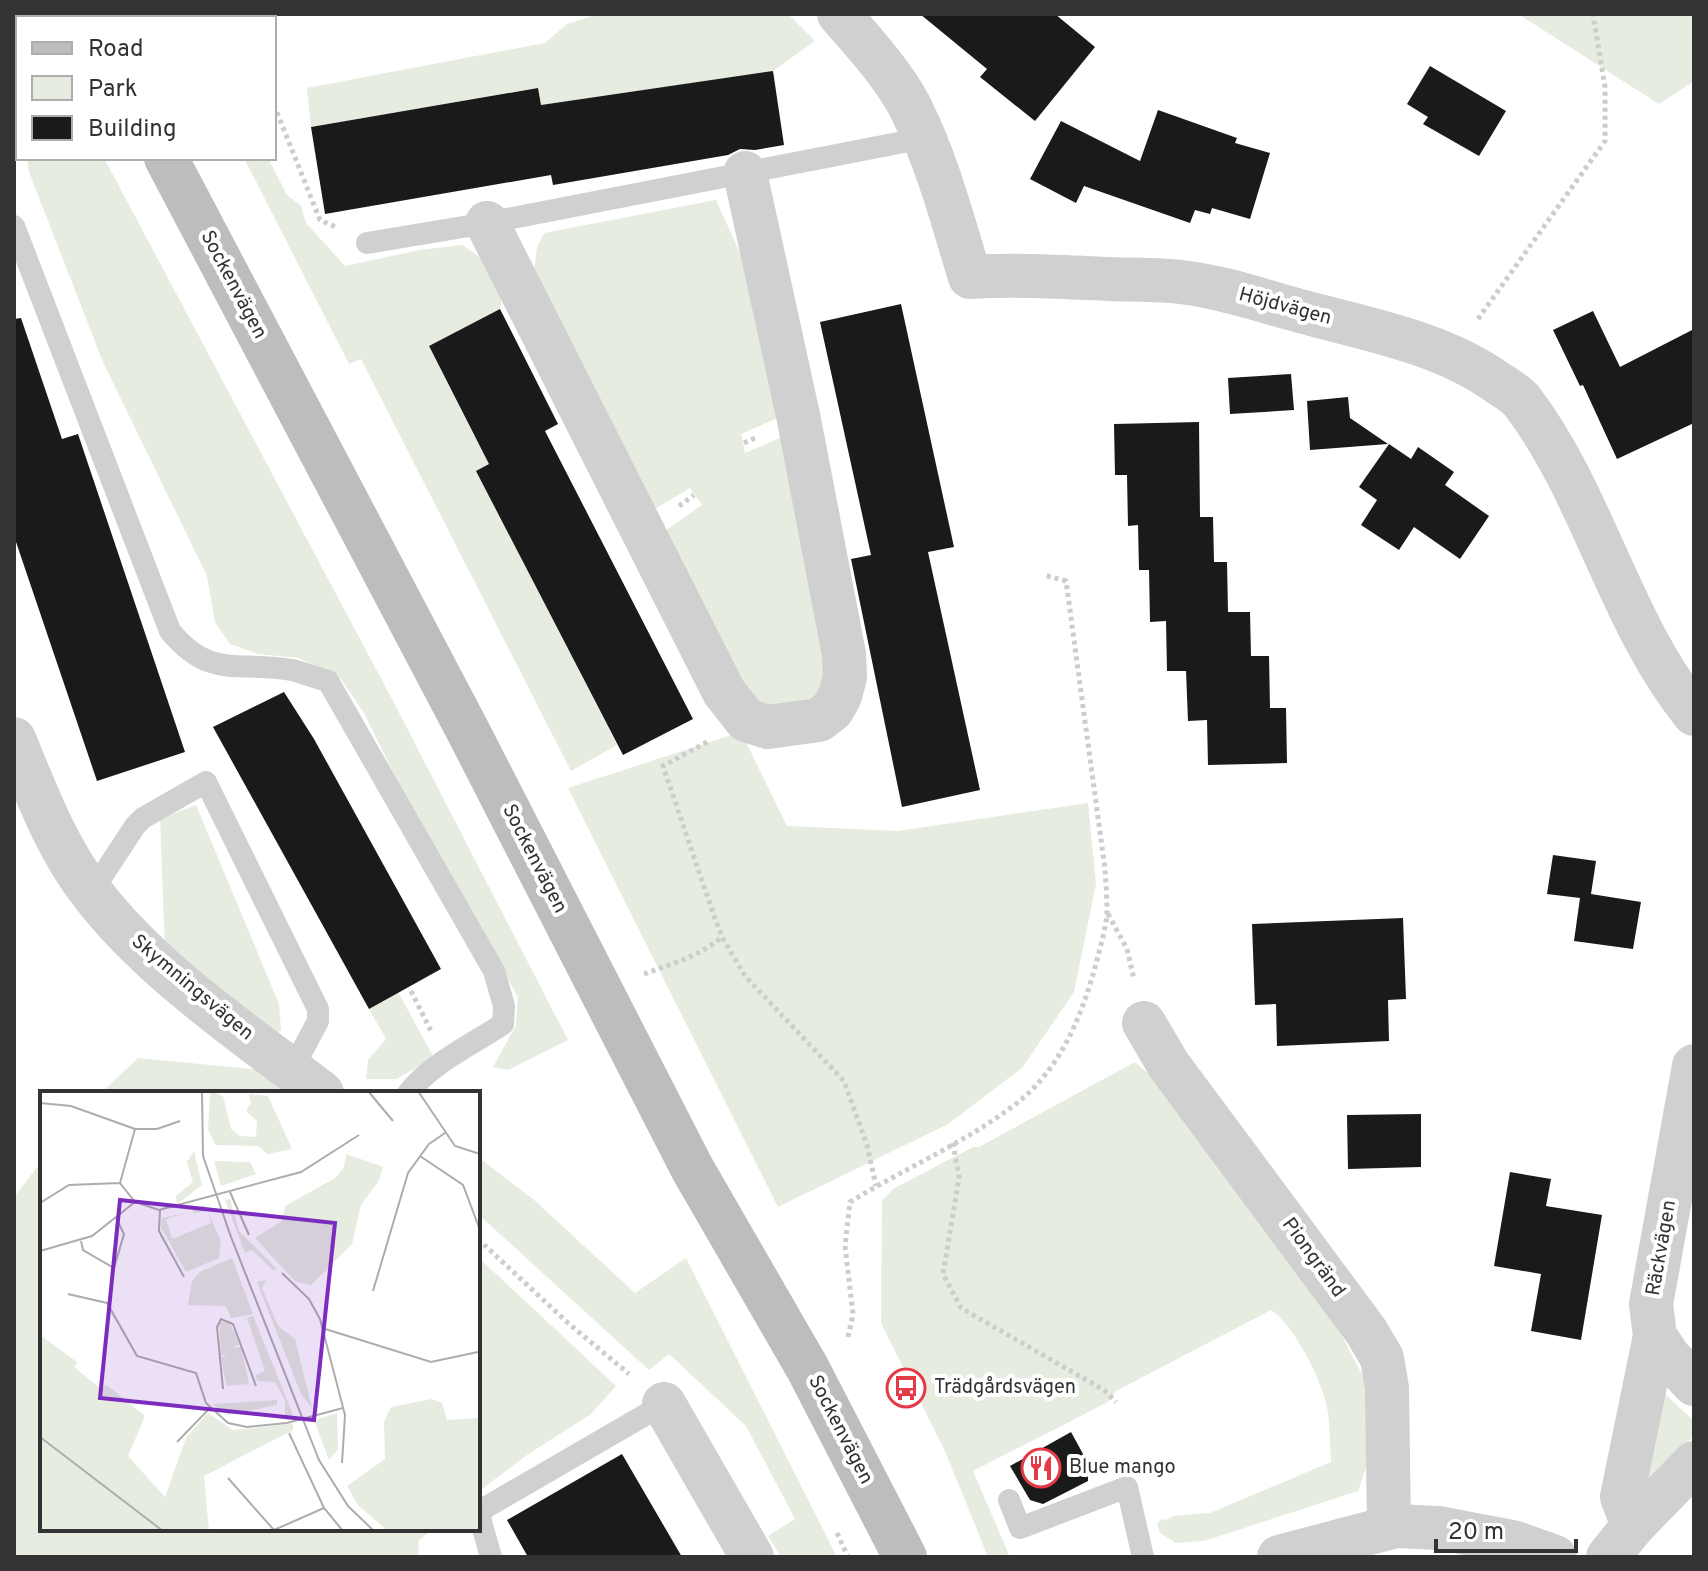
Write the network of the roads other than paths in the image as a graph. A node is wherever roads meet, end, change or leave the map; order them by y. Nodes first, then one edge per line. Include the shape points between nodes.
1 (839, 14) edge
2 (924, 138) junction
3 (167, 160) edge
4 (745, 173) junction
5 (487, 223) junction
6 (14, 226) edge
7 (367, 243) road end
8 (1694, 714) edge
9 (14, 739) edge
10 (91, 893) junction
11 (1144, 1023) road end
12 (1694, 1066) edge
13 (307, 1082) edge
14 (410, 1091) edge
15 (1655, 1336) junction
16 (1694, 1384) edge
17 (664, 1404) joint
18 (1694, 1463) edge
19 (1009, 1500) dead end
20 (1389, 1527) junction
21 (1620, 1542) edge
22 (491, 1557) edge
23 (752, 1557) edge
24 (905, 1557) edge
25 (1143, 1557) edge
26 (1279, 1557) edge
27 (1555, 1557) edge

1 - 2 street, Höjdvägen via 912,110
2 - 4 lane
2 - 8 street, Höjdvägen via 970,277 1188,283 1452,356 1519,398 1544,433 1650,646
3 - 24 street, Sockenvägen via 692,1168 808,1369
4 - 5 lane
4 - 5 street via 844,654 845,677 832,710 819,720 768,727 746,720 724,692
5 - 7 lane
6 - 14 lane via 170,631 185,650 217,664 290,670 328,681 494,971 503,1024
9 - 10 street, Skymningsvägen via 64,851
10 - 13 street, Skymningsvägen via 138,946
10 - 13 lane via 143,818 206,782 318,1009
11 - 20 street, Piongränd via 1168,1064 1382,1358
12 - 15 street, Räckvägen via 1651,1304
15 - 16 street
15 - 21 street, Räckvägen via 1622,1497
17 - 22 lane via 483,1509 480,1518
17 - 23 street
18 - 21 street
19 - 25 lane via 1020,1528 1127,1487
20 - 26 street
20 - 27 street via 1439,1528 1513,1542

